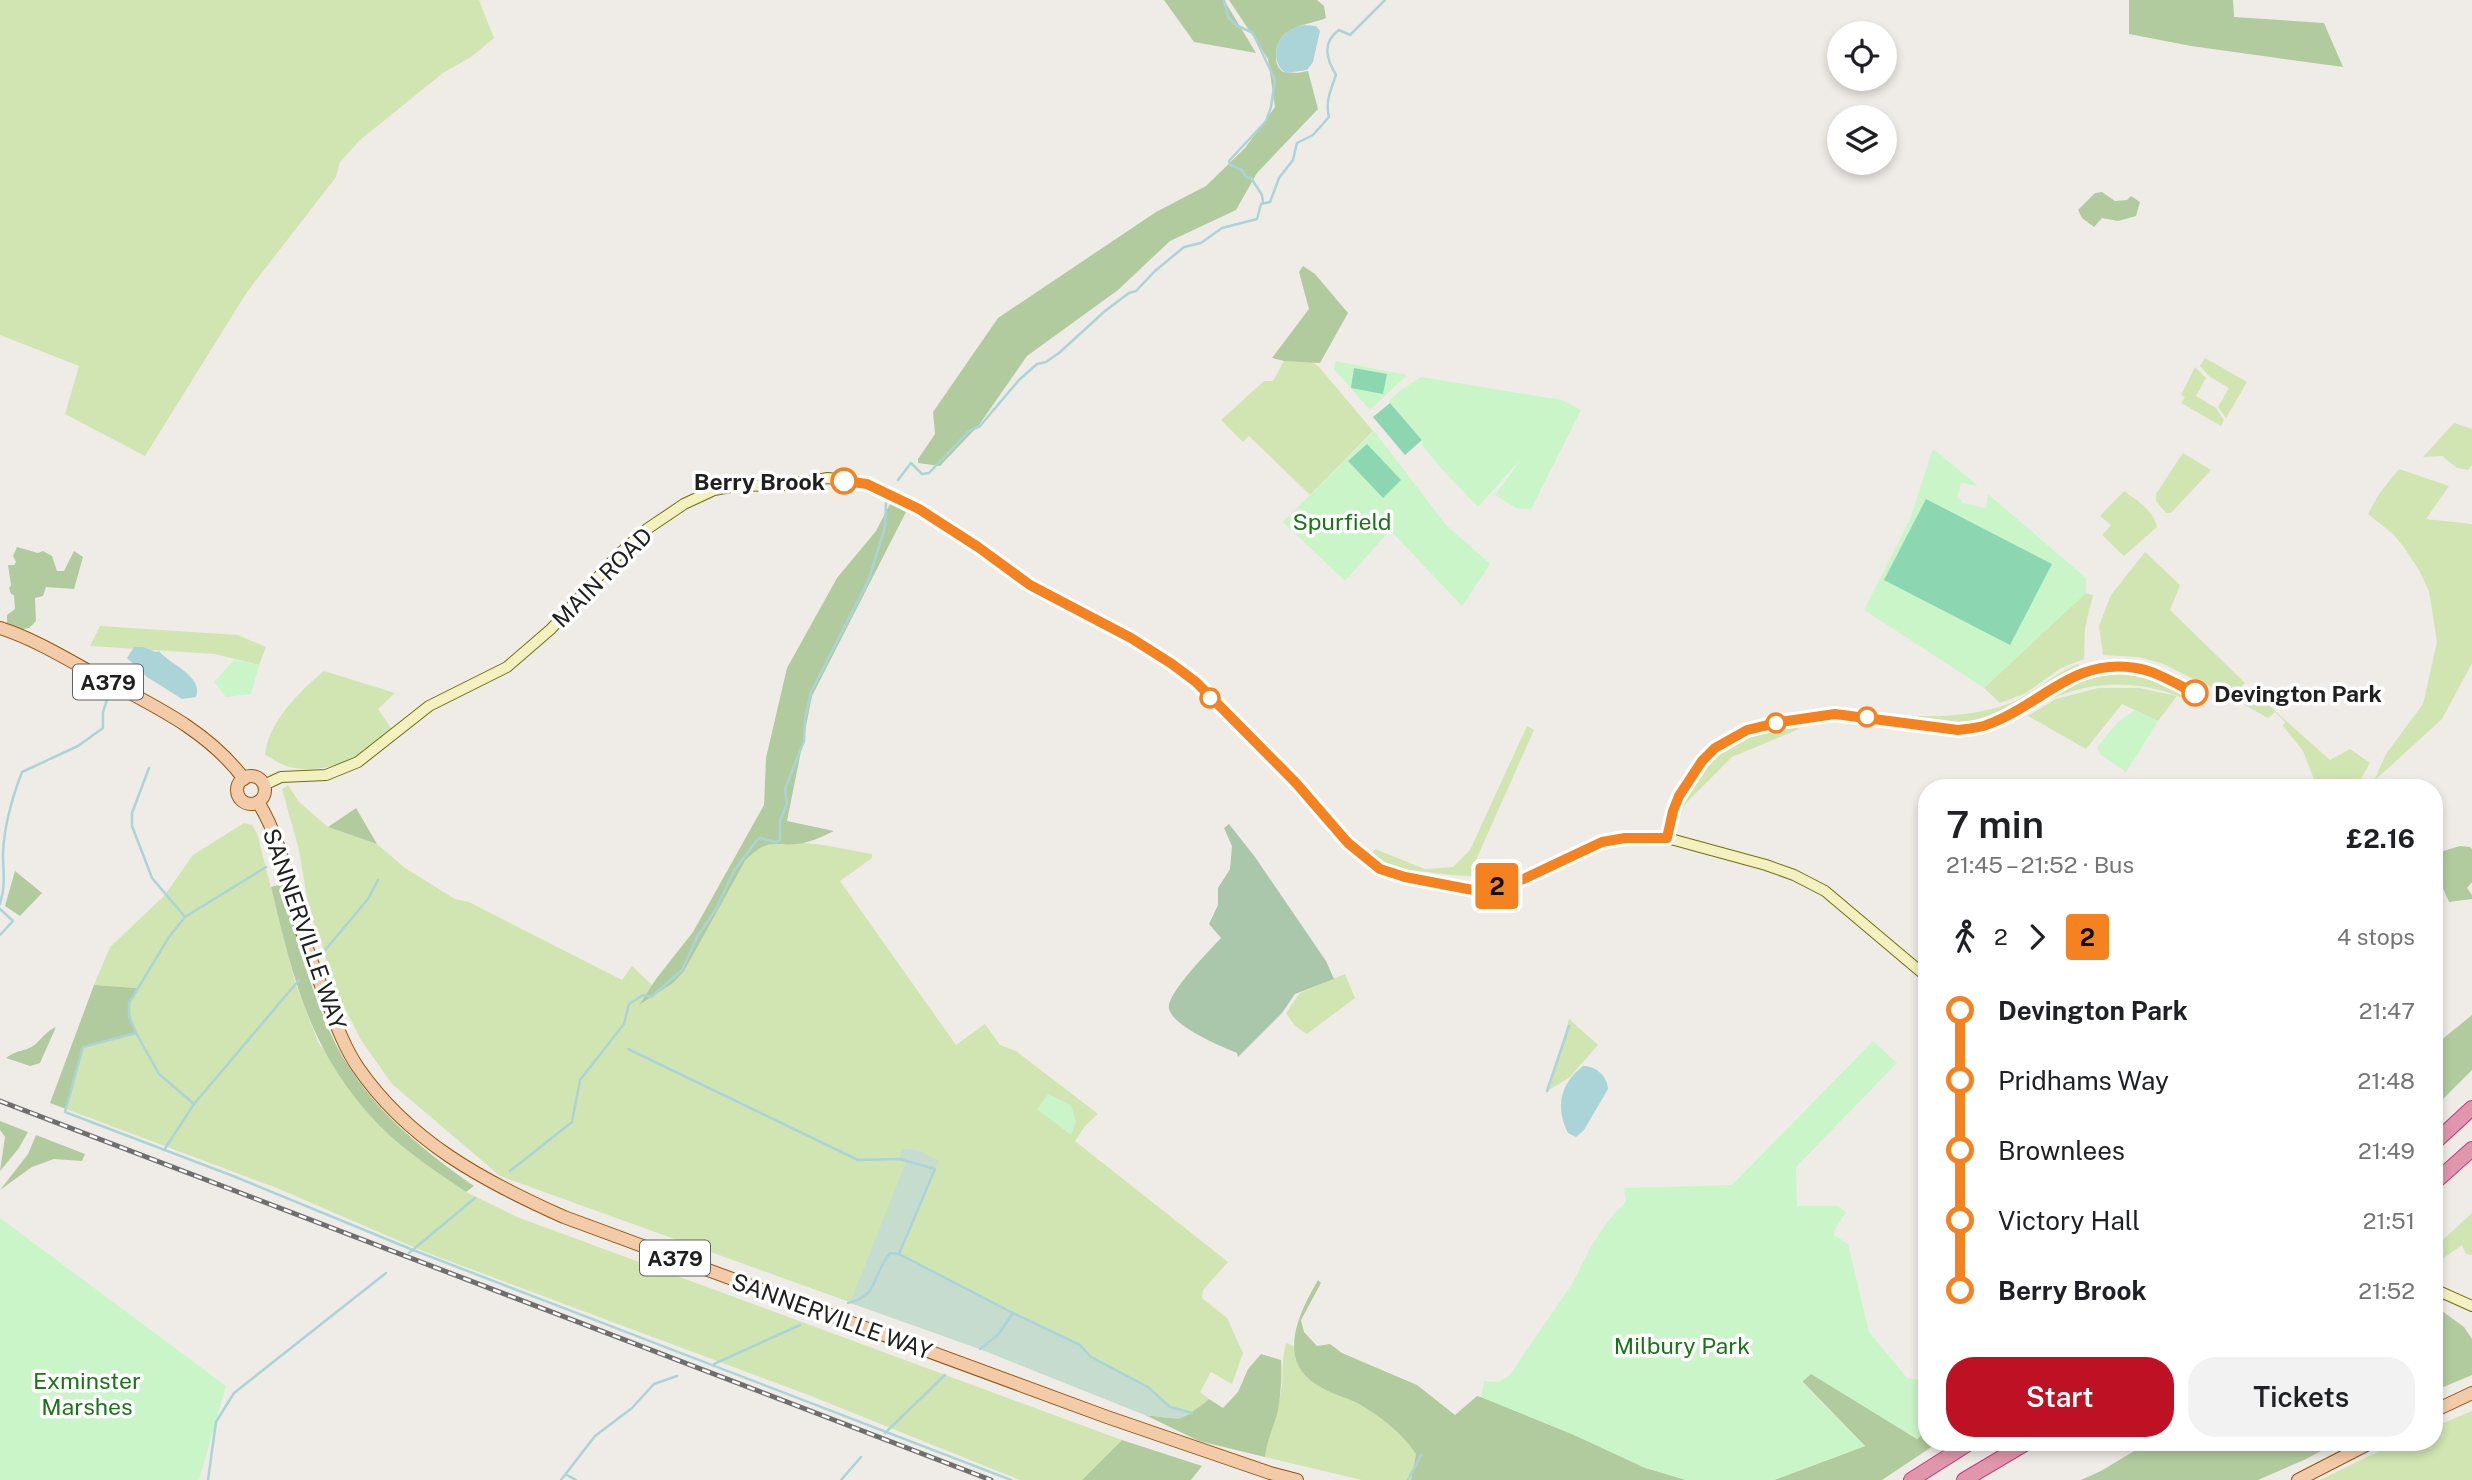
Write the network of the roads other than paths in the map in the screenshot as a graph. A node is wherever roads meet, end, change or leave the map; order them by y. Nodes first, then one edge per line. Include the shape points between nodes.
1 (0, 628) edge
2 (244, 779) junction
3 (264, 785) junction
4 (258, 802) junction
5 (1918, 969) edge
6 (2472, 1108) edge
7 (2443, 1135) edge
8 (2472, 1149) edge
9 (2443, 1175) edge
10 (2443, 1293) edge
11 (2472, 1306) edge
12 (2472, 1393) edge
13 (2443, 1407) edge
14 (1957, 1451) edge
15 (2013, 1451) edge
16 (2354, 1451) edge
17 (1297, 1480) edge
18 (1911, 1480) edge
19 (1964, 1480) edge
20 (2298, 1480) edge

1 - 2 main road, A379 via 203,736
2 - 3 main road via 257,778
2 - 4 main road, A379 via 238,790 240,798 246,803
3 - 4 main road via 264,796
3 - 5 street, MAIN ROAD via 281,777 326,775 358,762 429,706 517,659 627,547 656,522 693,500 736,486 828,478 867,484 934,518 1030,585 1147,647 1185,673 1296,783 1348,843 1380,869 1478,891 1517,882 1602,842 1667,838 1766,865 1825,891
4 - 17 main road, SANNERVILLE WAY / A379 via 282,854 304,939 342,1041 382,1098 426,1141 458,1164 577,1222 1107,1417
6 - 7 highway
8 - 9 highway
10 - 11 street
12 - 13 main road
14 - 18 highway
15 - 19 highway
16 - 20 main road

